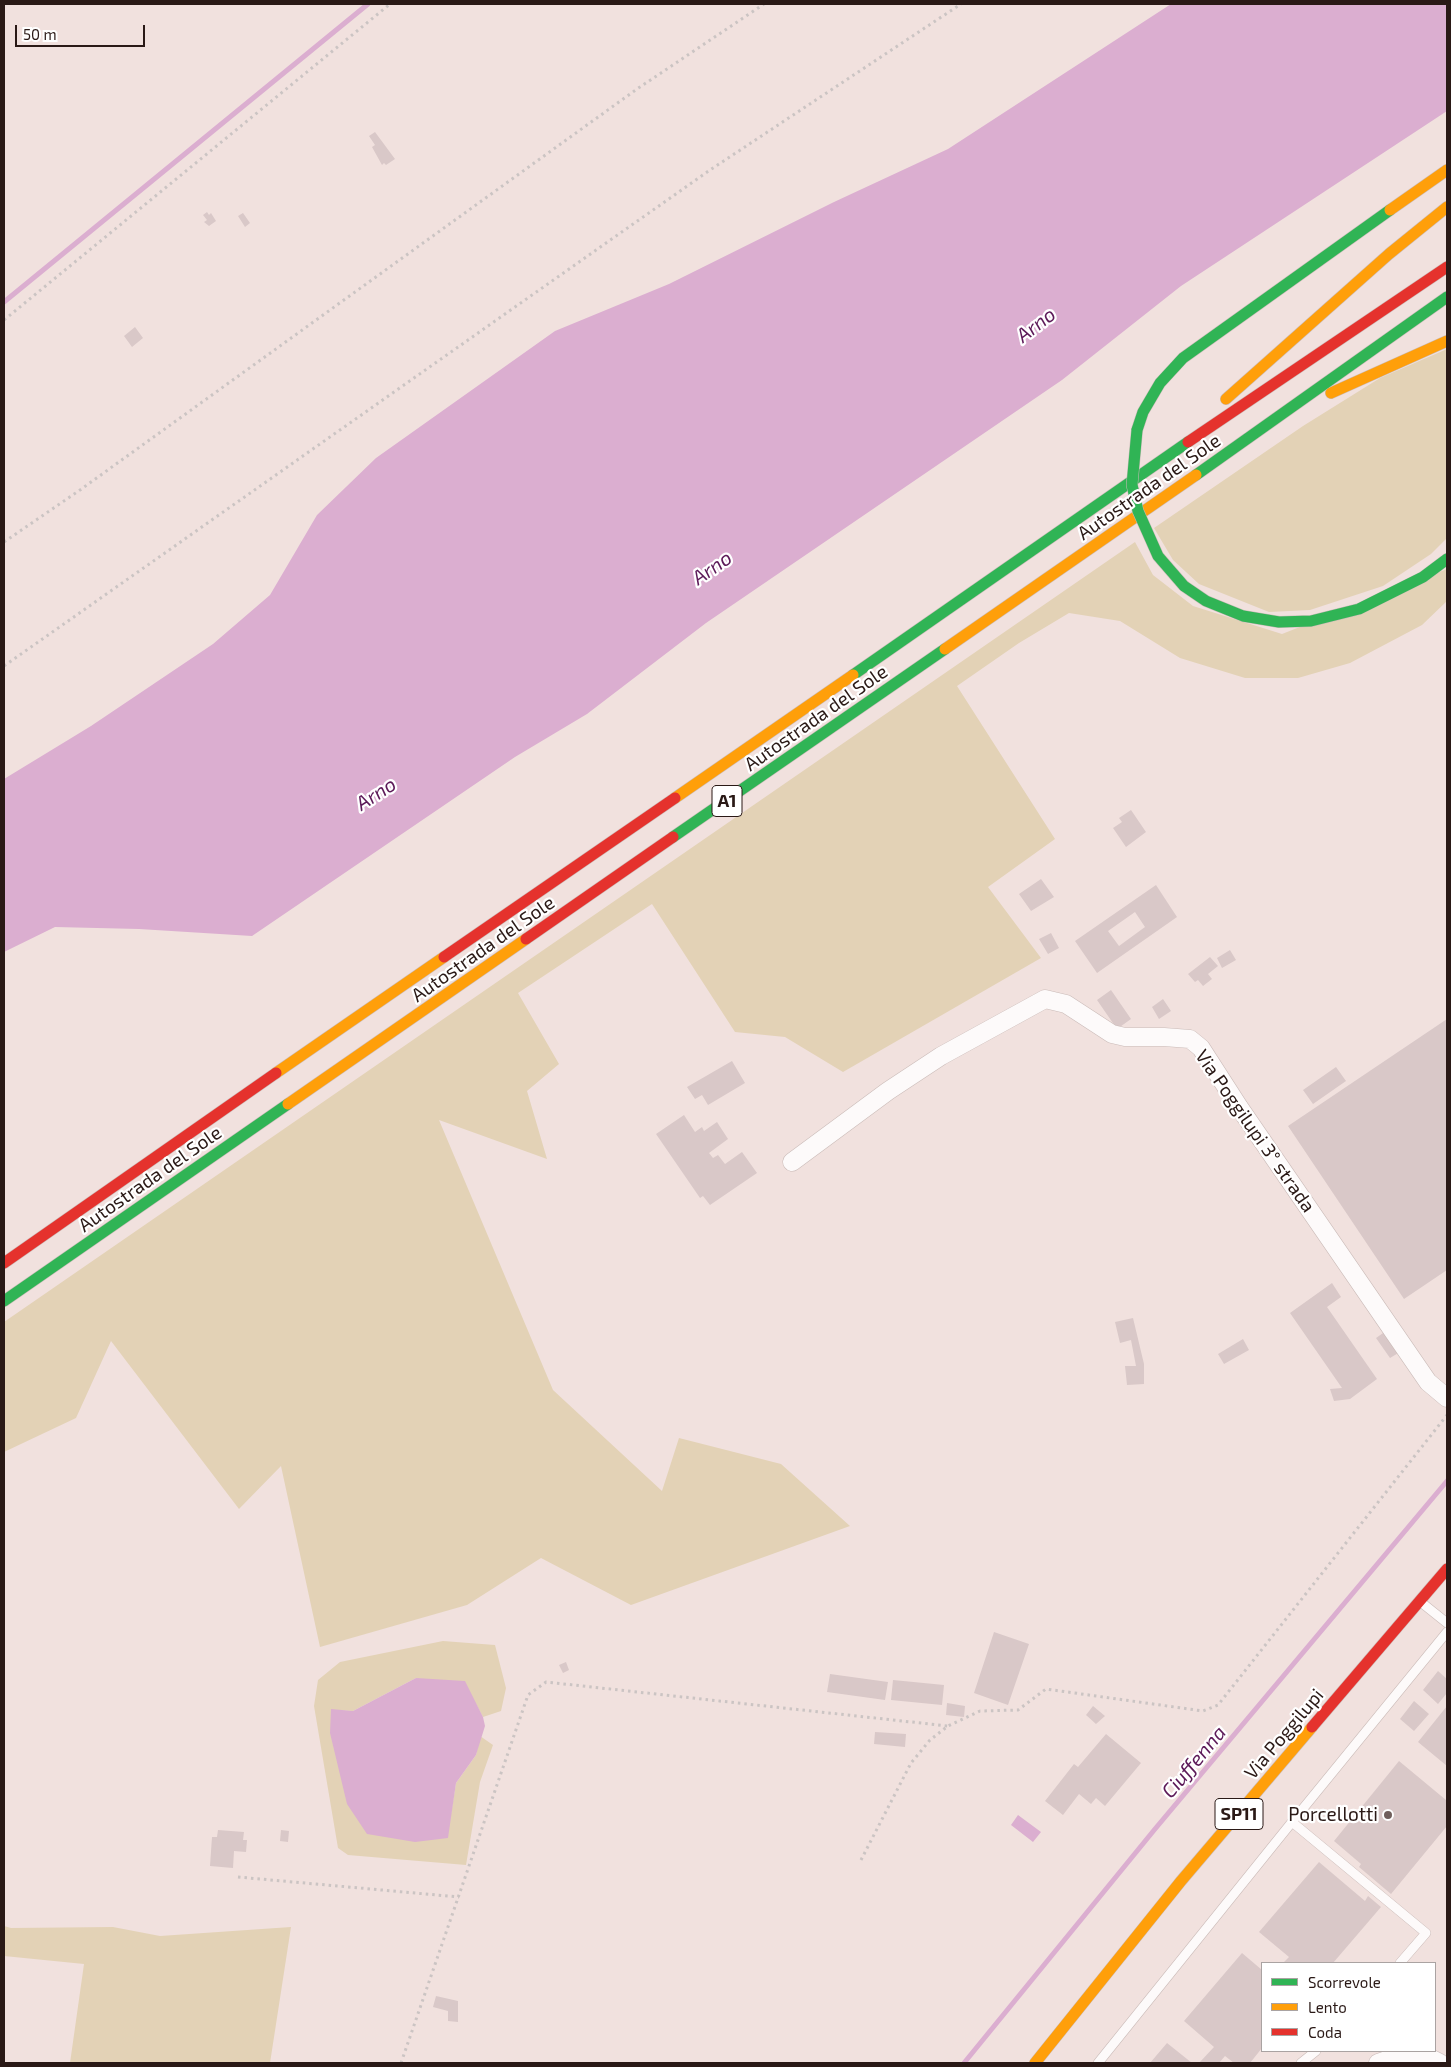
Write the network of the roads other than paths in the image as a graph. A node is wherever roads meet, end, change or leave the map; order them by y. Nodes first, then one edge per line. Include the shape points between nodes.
1 (1447, 170) edge
2 (1447, 206) edge
3 (1447, 267) edge
4 (1447, 296) edge
5 (1447, 342) edge
6 (1284, 414) junction
7 (1148, 469) junction
8 (1447, 559) edge
9 (792, 1162) dead end
10 (4, 1263) edge
11 (4, 1301) edge
12 (1447, 1398) edge
13 (1447, 1569) edge
14 (1420, 1602) junction
15 (1447, 1623) edge
16 (1447, 1632) edge
17 (1292, 1822) junction
18 (1401, 1962) edge
19 (1315, 2052) edge
20 (1035, 2063) edge
21 (1098, 2063) edge
22 (1302, 2063) edge
23 (1378, 2063) edge
24 (1440, 2063) edge

1 - 8 main road, bridge via 1182,358 1160,383 1143,412 1137,430 1132,471 1138,511 1164,565 1184,586 1206,601 1243,616 1279,622 1311,621 1359,609 1423,577
2 - 7 main road via 1401,243
3 - 7 main road, Autostrada del Sole / A1
4 - 6 main road, Autostrada del Sole / A1
5 - 6 main road
6 - 11 main road, Autostrada del Sole / A1
7 - 10 main road, Autostrada del Sole / A1 via 1004,572
9 - 12 street, Via Poggilupi 3° strada via 941,1056 1045,999 1066,1004 1112,1034 1190,1040 1201,1048 1428,1382
13 - 14 main road, Via Poggilupi / SP11
14 - 15 lane
14 - 20 main road, Via Poggilupi / SP11 via 1181,1881
16 - 17 lane
17 - 18 lane via 1426,1933
17 - 21 lane
19 - 22 lane
23 - 24 street via 1400,2055

